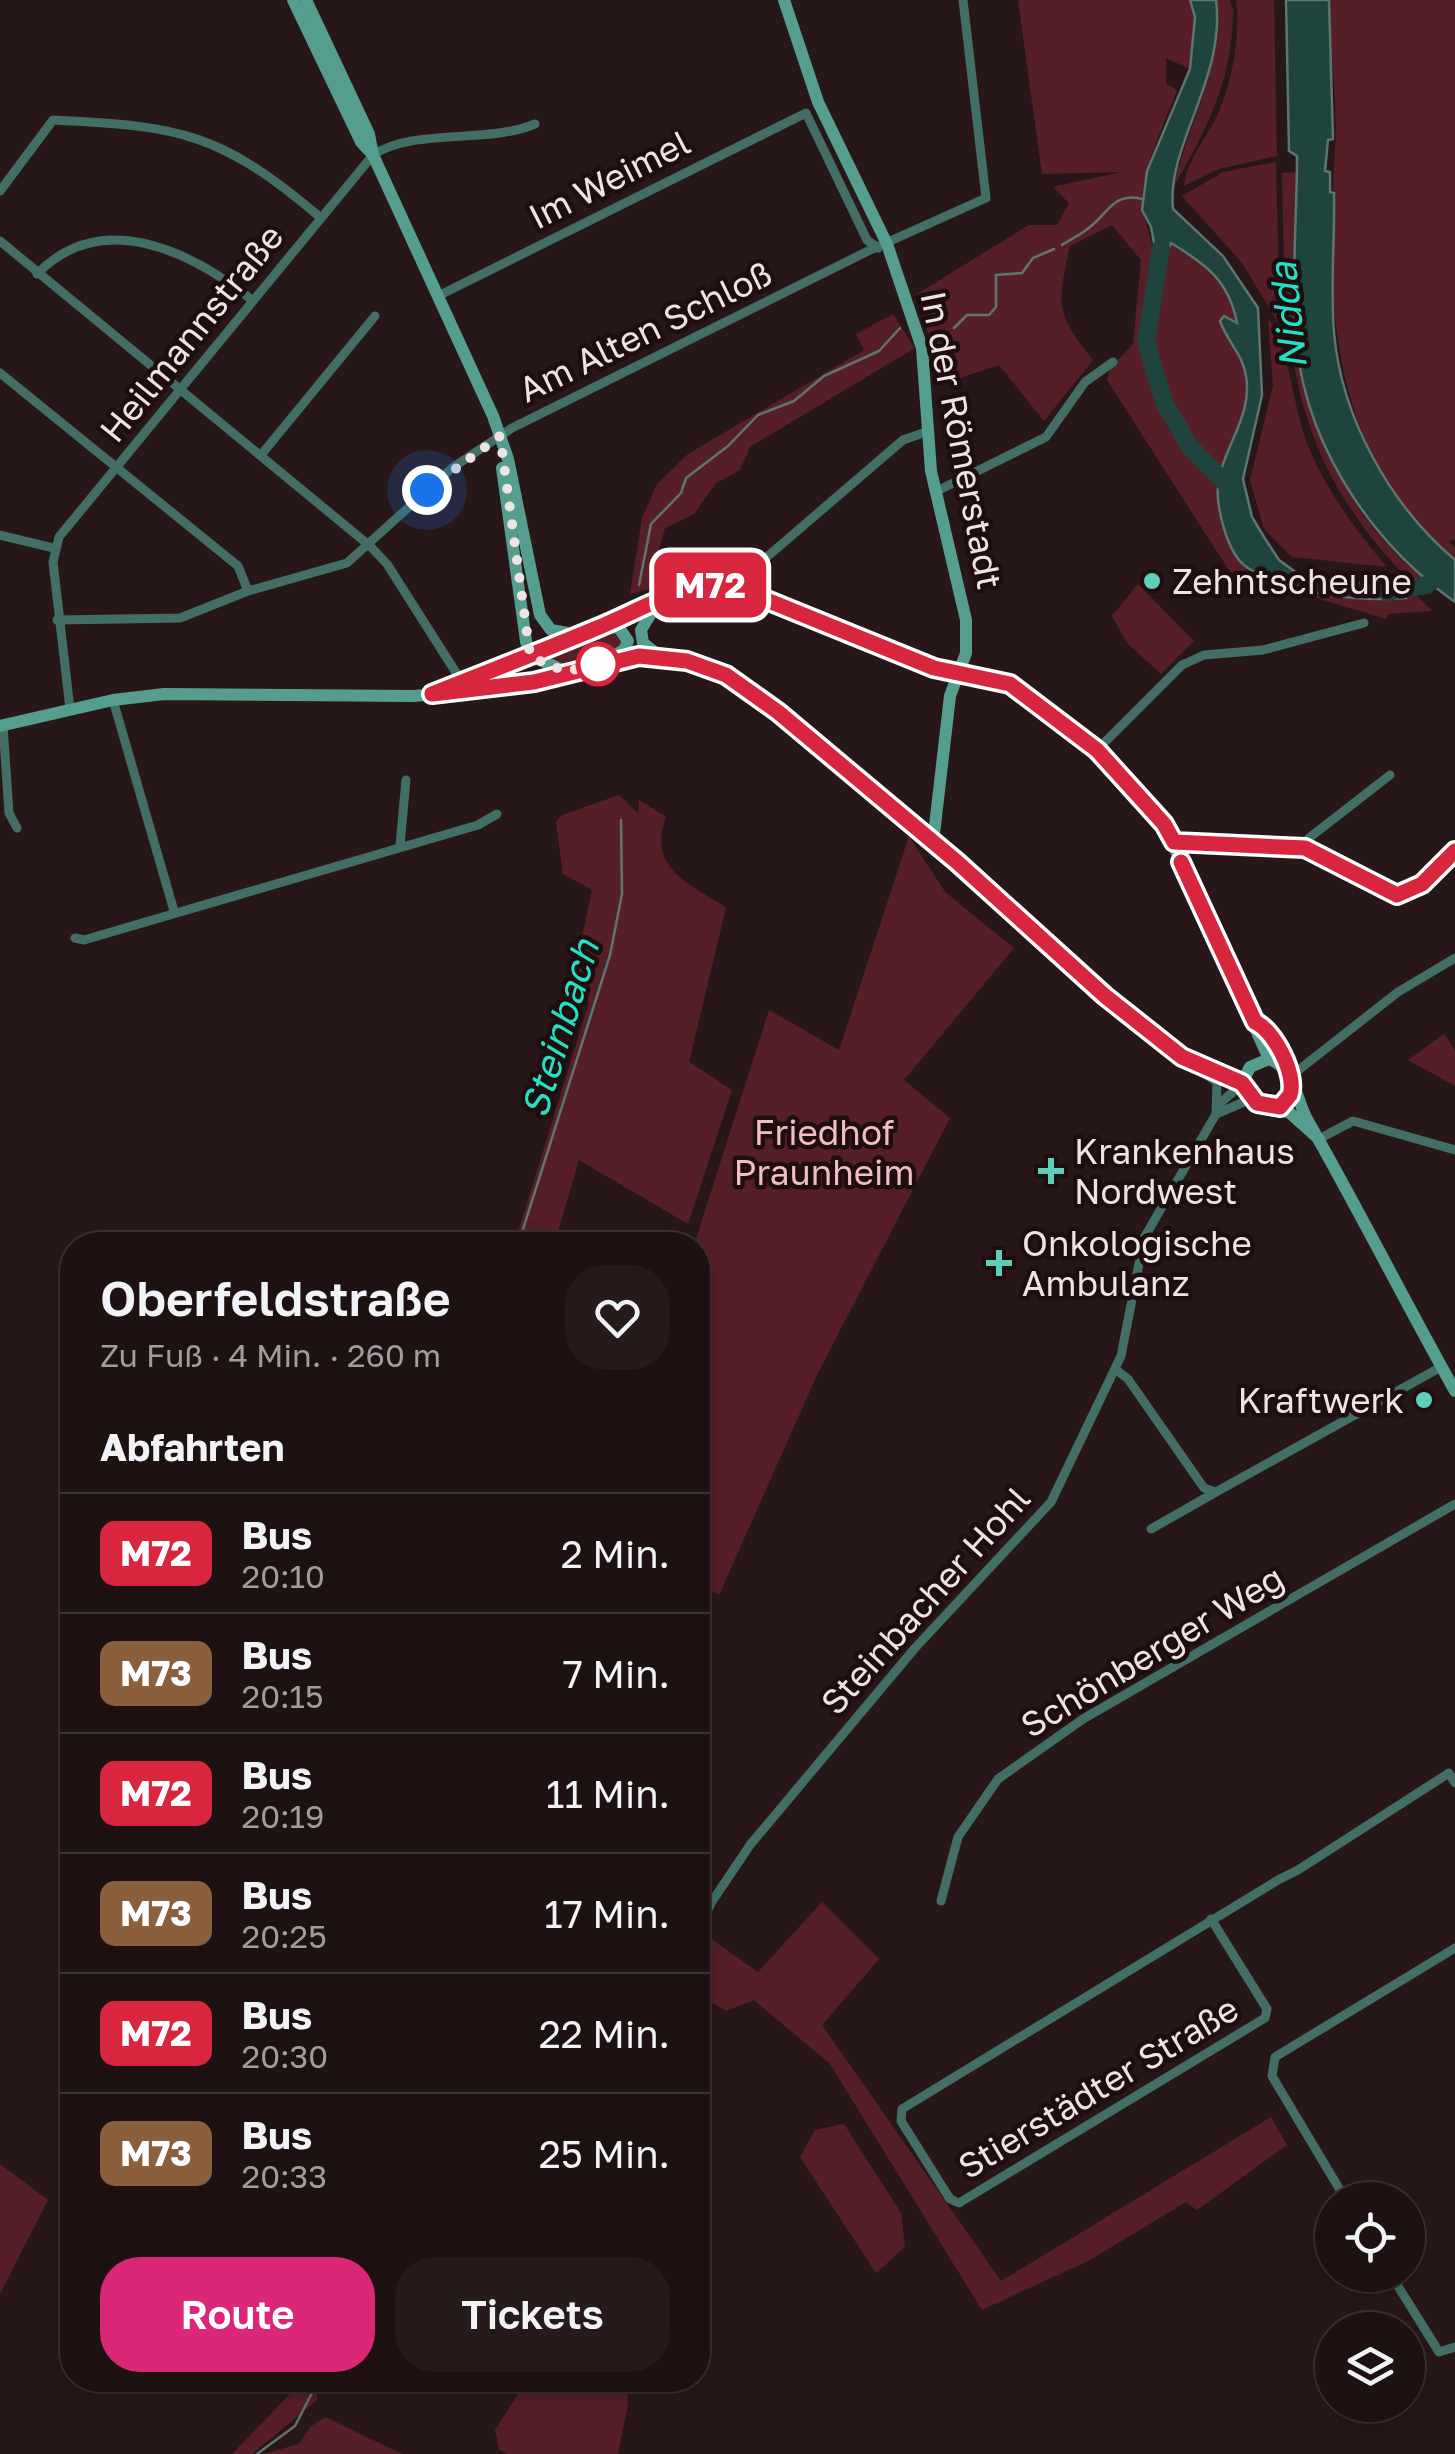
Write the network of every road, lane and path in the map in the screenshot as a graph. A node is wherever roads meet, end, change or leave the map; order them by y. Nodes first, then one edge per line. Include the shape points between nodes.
1 (293, 0) edge
2 (306, 0) edge
3 (784, 0) edge
4 (963, 0) edge
5 (806, 113) joint
6 (535, 124) dead end
7 (373, 155) junction
8 (0, 191) edge
9 (321, 218) junction
10 (0, 241) edge
11 (883, 246) junction
12 (36, 274) junction
13 (438, 296) junction
14 (252, 300) junction
15 (375, 316) dead end
16 (1113, 362) dead end
17 (0, 373) edge
18 (178, 390) junction
19 (929, 431) junction
20 (500, 436) junction
21 (261, 455) junction
22 (117, 466) junction
23 (935, 492) junction
24 (0, 535) edge
25 (370, 546) junction
26 (54, 548) junction
27 (742, 588) junction
28 (248, 590) junction
29 (664, 597) junction
30 (58, 620) junction
31 (1364, 623) dead end
32 (603, 626) junction
33 (580, 635) junction
34 (530, 655) junction
35 (666, 657) junction
36 (599, 664) junction
37 (570, 673) junction
38 (957, 673) junction
39 (462, 682) junction
40 (432, 694) junction
41 (114, 700) junction
42 (70, 708) junction
43 (2, 726) edge
44 (1097, 750) junction
45 (1390, 775) dead end
46 (406, 780) dead end
47 (498, 814) dead end
48 (16, 828) dead end
49 (1174, 842) junction
50 (400, 845) junction
51 (937, 847) junction
52 (1305, 848) junction
53 (1455, 850) edge
54 (174, 912) junction
55 (74, 938) dead end
56 (1455, 958) edge
57 (1182, 1057) junction
58 (1269, 1060) junction
59 (1292, 1081) junction
60 (1242, 1083) junction
61 (1251, 1100) junction
62 (1280, 1107) junction
63 (1218, 1109) junction
64 (1319, 1140) junction
65 (1455, 1150) edge
66 (1442, 1367) junction
67 (1115, 1369) junction
68 (1455, 1392) edge
69 (1216, 1492) junction
70 (1455, 1504) edge
71 (1151, 1530) dead end
72 (1455, 1783) edge
73 (941, 1901) dead end
74 (710, 1905) edge
75 (1211, 1919) junction
76 (1455, 1948) edge
77 (1335, 2182) edge
78 (1401, 2292) edge
79 (1455, 2346) edge

1 - 7 main road
2 - 7 main road
3 - 11 main road, In der Römerstadt via 818,102
4 - 11 street, Am Alten Schloß via 986,198
5 - 11 street, In der Römerstadt via 868,240
5 - 13 street, Im Weimel
6 - 7 street via 398,145
7 - 9 street, Heilmannstraße
7 - 13 main road
8 - 9 street via 53,120 120,123 178,131 232,150
9 - 14 street, Heilmannstraße
10 - 12 street
11 - 19 main road, In der Römerstadt via 922,348
11 - 20 street, Am Alten Schloß
12 - 14 street via 77,247 131,240 200,262
12 - 18 street
13 - 20 main road
14 - 18 street, Heilmannstraße
15 - 21 street
16 - 23 street via 1085,382 1046,437
17 - 22 street
18 - 21 street
18 - 22 street, Heilmannstraße
19 - 23 main road, In der Römerstadt
19 - 27 street via 903,440 754,568
20 - 25 street, Am Alten Schloß via 452,468
20 - 33 main road via 540,615 551,630
20 - 34 main road
21 - 25 street
22 - 26 street, Heilmannstraße
22 - 28 street via 238,566
23 - 38 main road, In der Römerstadt via 966,620 966,653
24 - 26 street
25 - 28 street, Am Alten Schloß via 346,563
25 - 39 street
26 - 30 street
27 - 29 main road via 708,585
27 - 38 main road
28 - 30 street, Am Alten Schloß via 180,618
29 - 32 main road
29 - 35 main road via 641,630 650,650
30 - 42 street
31 - 44 street via 1182,665
32 - 33 main road
32 - 36 main road via 619,628 628,641
33 - 34 main road
34 - 37 main road
34 - 39 main road
35 - 36 main road
35 - 51 main road via 706,666 746,687
36 - 37 main road
37 - 40 main road
38 - 44 main road via 1010,684
38 - 51 main road, In der Römerstadt
39 - 40 main road
40 - 41 main road via 164,694
41 - 42 main road
41 - 54 street
42 - 43 main road
43 - 48 street
44 - 49 main road
45 - 52 street
46 - 50 street
47 - 50 street
49 - 52 main road
49 - 58 main road
50 - 54 street
51 - 57 main road
52 - 53 main road via 1397,895 1422,884
54 - 55 street
56 - 59 street via 1398,992
57 - 60 main road
57 - 63 street via 1217,1082
58 - 59 main road
58 - 60 main road via 1250,1067
59 - 62 main road
59 - 64 main road
60 - 61 main road
60 - 63 street, Steinbacher Hohl
61 - 62 main road
61 - 63 street
62 - 64 main road
63 - 67 street, Steinbacher Hohl via 1139,1250
64 - 65 street via 1353,1121
64 - 66 main road
66 - 68 main road
66 - 69 street
67 - 69 street via 1204,1488
67 - 74 street, Steinbacher Hohl via 1051,1502 915,1648 750,1845
69 - 71 street
70 - 73 street, Schönberger Weg via 1083,1718 998,1779 958,1837
72 - 75 street, Stierstädter Straße via 1449,1773
75 - 75 street, Stierstädter Straße via 902,2109 901,2121 950,2199 959,2203 1266,2018 1267,2009
76 - 77 street, Stierstädter Straße via 1275,2056 1272,2076
78 - 79 street via 1439,2352

